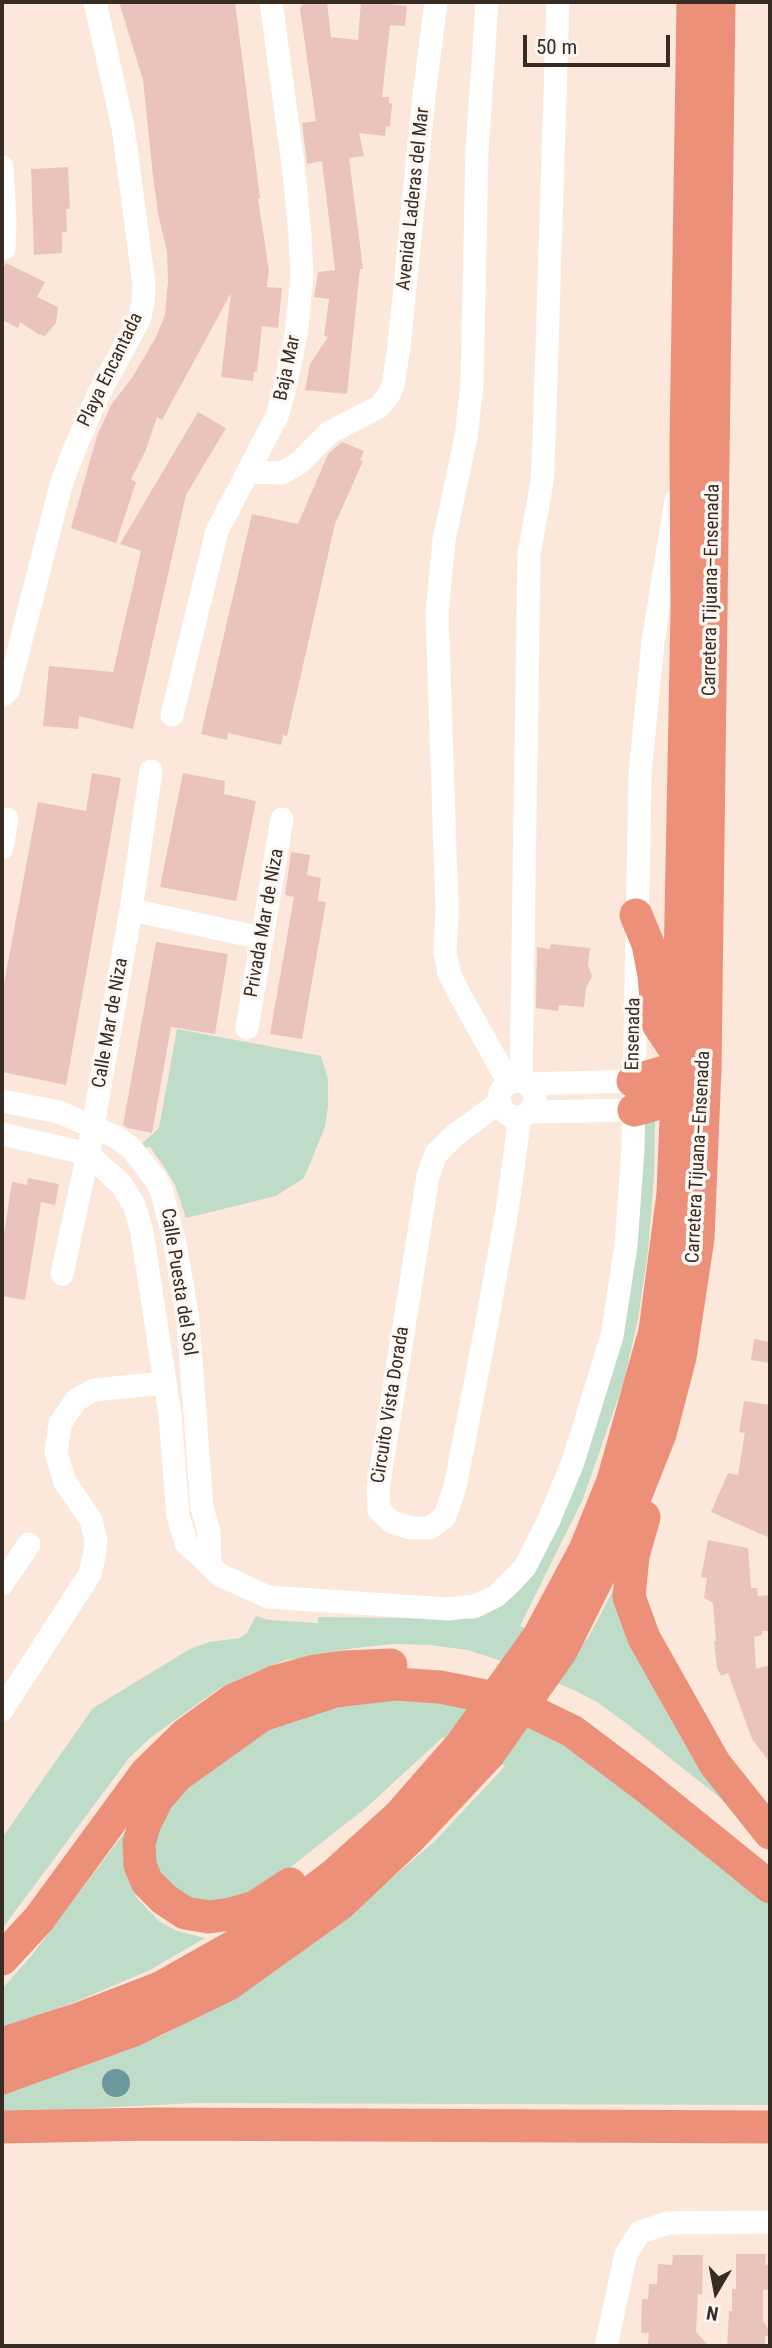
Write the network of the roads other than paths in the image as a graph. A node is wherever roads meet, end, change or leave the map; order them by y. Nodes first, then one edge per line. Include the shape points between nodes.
1 (94, 2) edge
2 (271, 2) edge
3 (436, 2) edge
4 (487, 2) edge
5 (558, 2) edge
6 (693, 2) edge
7 (719, 2) edge
8 (2, 167) edge
9 (2, 249) edge
10 (686, 446) junction
11 (249, 471) junction
12 (5, 694) edge
13 (172, 715) dead end
14 (151, 771) dead end
15 (7, 819) dead end
16 (282, 819) dead end
17 (2, 848) edge
18 (131, 910) junction
19 (636, 915) junction
20 (262, 939) junction
21 (247, 1028) dead end
22 (678, 1073) junction
23 (583, 1082) junction
24 (514, 1087) junction
25 (634, 1096) junction
26 (2, 1101) edge
27 (584, 1111) junction
28 (525, 1114) junction
29 (93, 1125) junction
30 (2, 1134) edge
31 (88, 1154) junction
32 (62, 1274) dead end
33 (188, 1320) junction
34 (157, 1326) junction
35 (164, 1383) junction
36 (660, 1434) junction
37 (29, 1544) dead end
38 (211, 1565) junction
39 (2, 1584) edge
40 (496, 1596) joint
41 (550, 1643) junction
42 (2, 1710) edge
43 (475, 1750) junction
44 (399, 1816) junction
45 (770, 1833) edge
46 (770, 1863) edge
47 (770, 1887) edge
48 (2, 1959) edge
49 (2, 2044) edge
50 (2, 2078) edge
51 (2, 2127) edge
52 (770, 2127) edge
53 (770, 2222) edge
54 (606, 2346) edge

1 - 12 street, Playa Encantada via 123,127 143,303 139,320 98,395 68,465
2 - 11 street, Baja Mar via 294,172 302,276 284,392
3 - 11 street, Avenida Laderas del Mar via 393,386 379,407 330,432 299,463 282,473
4 - 24 street via 477,151 472,384 466,438 444,540 437,613 445,952 449,973
5 - 24 street via 542,482 529,554
6 - 10 highway, Carretera Tijuana–Ensenada
7 - 36 highway, Carretera Tijuana–Ensenada via 705,1055 698,1238 680,1357
8 - 9 street
10 - 19 street, Ensenada via 651,654 640,774
10 - 22 highway, Carretera Tijuana–Ensenada
11 - 13 street, Baja Mar via 217,531
14 - 18 street, Calle Mar de Niza
15 - 17 street
16 - 20 street, Privada Mar de Niza
18 - 20 street
18 - 29 street, Calle Mar de Niza
19 - 22 highway via 648,944 658,1024
19 - 25 street, Ensenada
20 - 21 street, Privada Mar de Niza
22 - 25 highway
22 - 41 highway, Carretera Tijuana–Ensenada via 673,1194 655,1331 613,1481
23 - 24 street
23 - 25 street
23 - 27 street
24 - 28 street via 508,1114
24 - 28 street via 535,1094 536,1100
24 - 28 street, Circuito Vista Dorada via 436,1154 428,1176 378,1489 379,1510 392,1522 411,1528 430,1528 445,1516 455,1487
25 - 27 street
25 - 40 street, Ensenada via 625,1246 612,1336 573,1462 549,1520 525,1567
26 - 29 street, Calle Puesta del Sol via 59,1112
27 - 28 street
29 - 31 street, Calle Mar de Niza
29 - 33 street, Calle Puesta del Sol via 132,1149 157,1181 175,1244
30 - 31 street, Calle Puesta del Sol
31 - 32 street, Calle Mar de Niza
31 - 34 street, Calle Puesta del Sol via 122,1185 135,1207
33 - 34 street
33 - 38 street, Calle Puesta del Sol via 202,1508
34 - 35 street, Calle Puesta del Sol
35 - 38 street, Calle Puesta del Sol via 177,1516 186,1542
35 - 42 street via 94,1390 76,1401 60,1424 55,1453 65,1482 91,1520 94,1557 90,1574
36 - 41 highway, Carretera Tijuana–Ensenada via 624,1525
36 - 45 highway via 648,1505 633,1556 629,1597 644,1637 715,1764
37 - 39 street
38 - 40 street, Calle Puesta del Sol via 220,1575 268,1597 448,1609 475,1606
41 - 43 highway, Carretera Tijuana–Ensenada
43 - 44 highway, Carretera Tijuana–Ensenada
43 - 50 highway, Carretera Tijuana–Ensenada via 410,1839 340,1904 227,1985 134,2030
44 - 47 highway via 255,1907 231,1914 185,1913 147,1882 140,1865 139,1843 157,1799 205,1754 262,1715 335,1691 395,1684 440,1687 510,1701 572,1731
44 - 49 highway, Carretera Tijuana–Ensenada via 335,1874 248,1938 160,1988
46 - 48 highway via 582,1716 523,1684 474,1671 425,1666 344,1667 274,1682 233,1700 186,1734 146,1773 39,1919
51 - 52 highway
53 - 54 street via 668,2223 640,2232 626,2254

